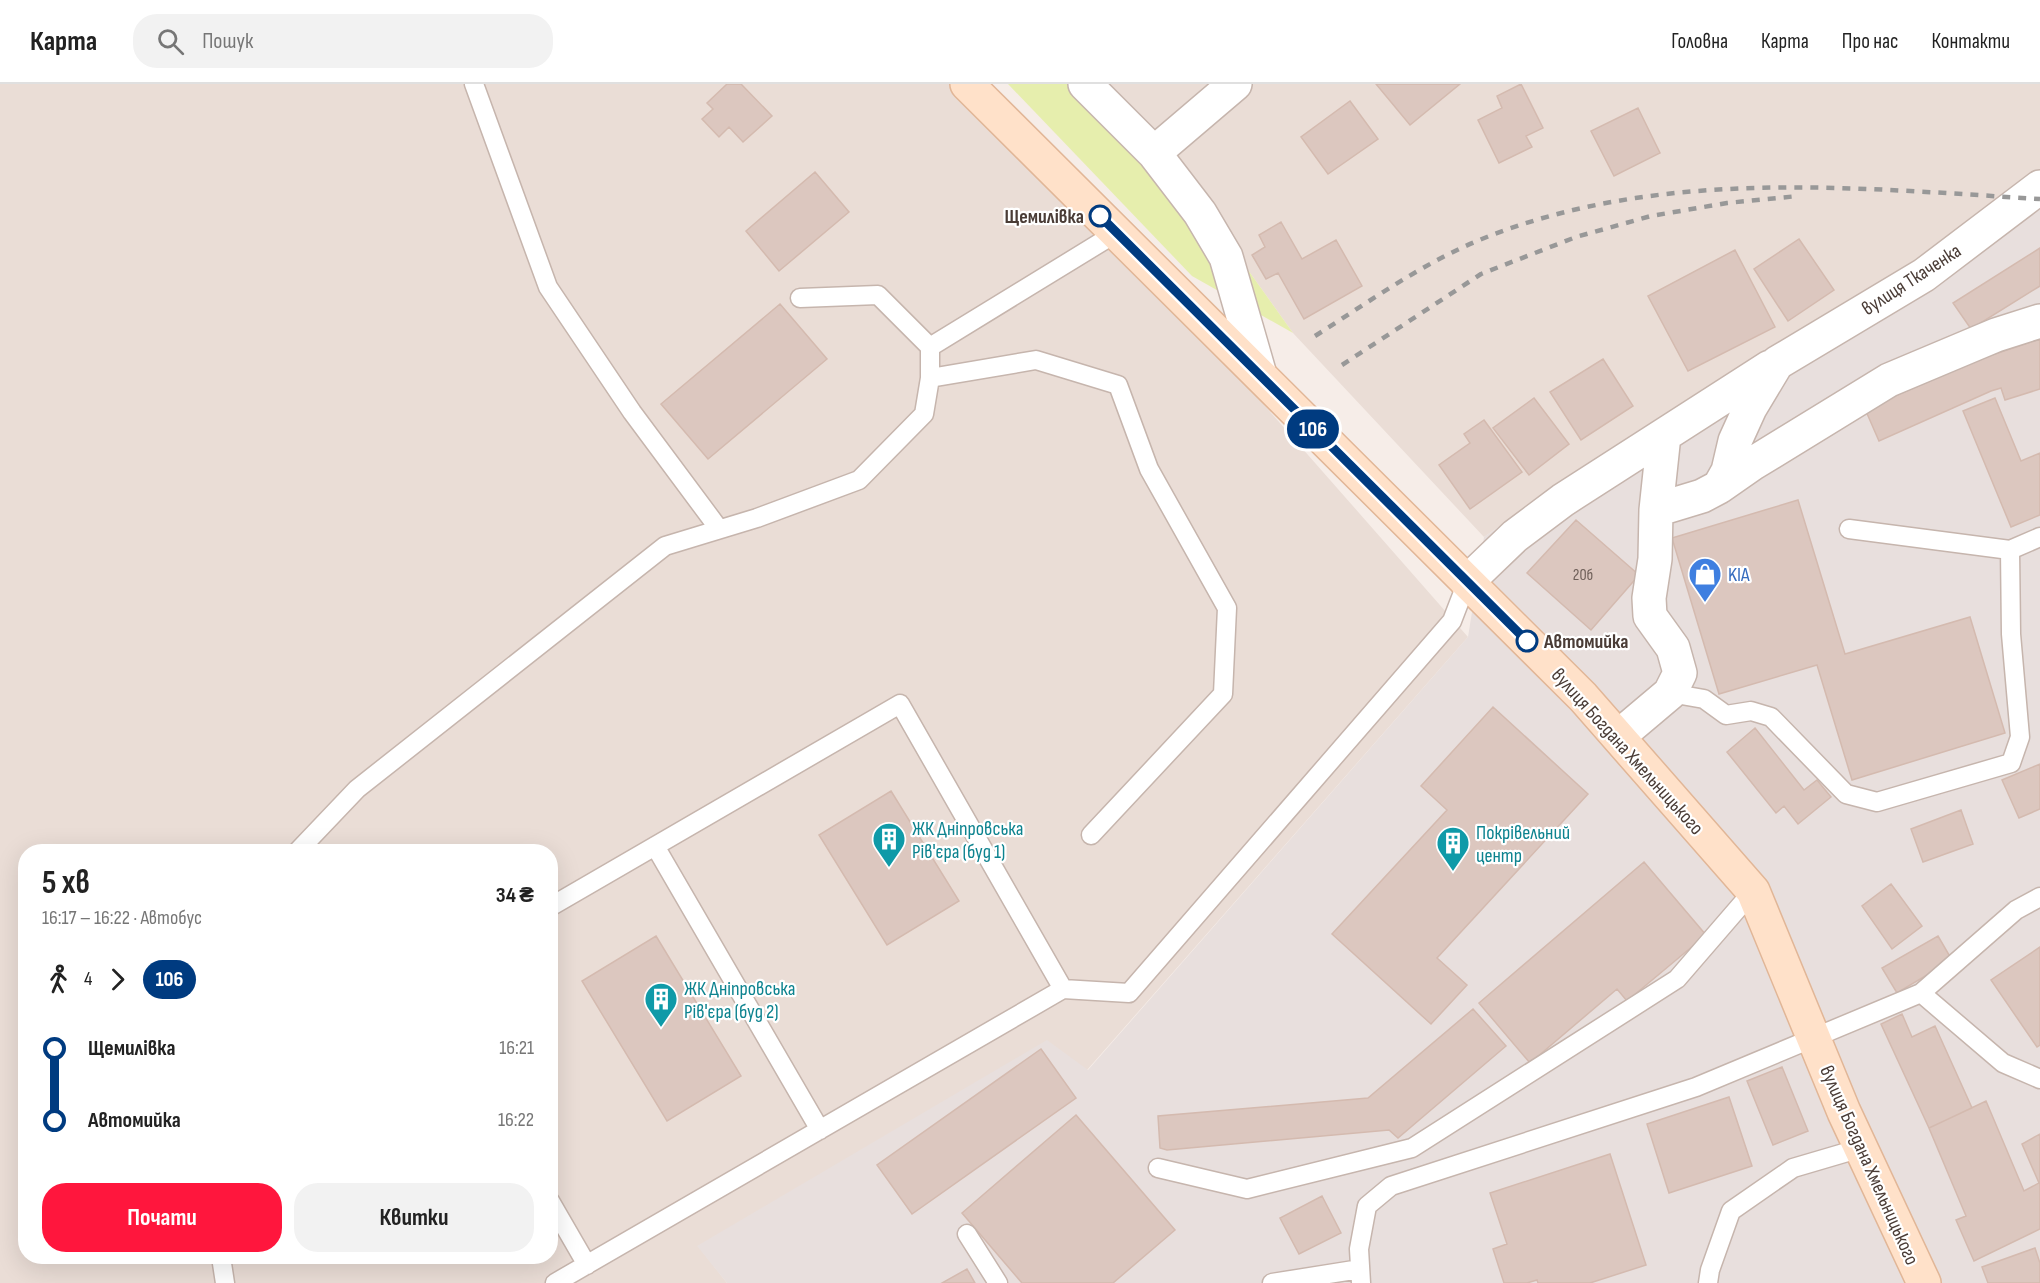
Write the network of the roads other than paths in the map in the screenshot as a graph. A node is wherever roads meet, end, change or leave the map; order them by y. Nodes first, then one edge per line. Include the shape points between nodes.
1 (474, 84) edge
2 (967, 84) edge
3 (1085, 84) edge
4 (1235, 84) edge
5 (1154, 153) junction
6 (2040, 187) edge
7 (1116, 233) junction
8 (800, 298) dead end
9 (2040, 321) edge
10 (930, 347) junction
11 (1777, 363) junction
12 (1260, 375) junction
13 (930, 378) junction
14 (1665, 435) junction
15 (1719, 487) junction
16 (1656, 510) junction
17 (1849, 529) dead end
18 (719, 530) junction
19 (2040, 537) edge
20 (2010, 550) junction
21 (1467, 582) junction
22 (1670, 693) junction
23 (1619, 736) junction
24 (1091, 836) dead end
25 (305, 844) edge
26 (655, 846) junction
27 (1753, 891) junction
28 (2040, 897) edge
29 (558, 902) edge
30 (1063, 989) junction
31 (1922, 993) junction
32 (1813, 1037) junction
33 (2040, 1079) edge
34 (820, 1130) junction
35 (1861, 1148) junction
36 (1158, 1168) dead end
37 (558, 1215) edge
38 (967, 1234) dead end
39 (222, 1264) edge
40 (587, 1264) junction
41 (1361, 1276) edge
42 (225, 1283) edge
43 (555, 1283) edge
44 (998, 1283) edge
45 (1272, 1283) edge
46 (1708, 1283) edge
47 (1924, 1283) edge

1 - 18 lane via 548,287 632,412
2 - 7 main road, вулиця Богдана Хмельницького
3 - 5 street
4 - 5 street
5 - 12 street via 1200,213 1226,257
6 - 11 street, вулиця Ткаченка via 1924,275
7 - 10 lane
7 - 12 main road, вулиця Богдана Хмельницького
8 - 10 lane via 878,294
9 - 15 street via 1888,380
10 - 13 lane
11 - 14 street, вулиця Ткаченка
11 - 15 street, вулиця Ткаченка via 1749,408
12 - 21 main road, вулиця Богдана Хмельницького
13 - 18 lane via 924,414 859,480
13 - 24 lane via 1036,360 1118,385 1149,469 1227,608 1222,694
14 - 16 street
14 - 21 street, вулиця Ткаченка via 1563,500 1515,536
15 - 16 street
16 - 22 street via 1650,616 1672,648 1680,674
17 - 20 lane
18 - 25 lane via 665,546 357,789
19 - 20 lane
20 - 22 lane via 2011,634 2020,737 2011,763 1877,802 1846,794 1771,717 1751,711 1726,715 1704,699
21 - 23 main road, вулиця Богдана Хмельницького
21 - 30 lane via 1452,621 1129,993
22 - 23 street
23 - 27 main road, вулиця Богдана Хмельницького
26 - 29 lane
26 - 30 lane via 900,704
26 - 34 lane
27 - 32 main road, вулиця Богдана Хмельницького
27 - 36 lane via 1677,979 1412,1148 1247,1189
28 - 31 lane via 2016,910
30 - 34 lane
31 - 32 lane
31 - 33 lane via 2003,1064
32 - 35 main road, вулиця Богдана Хмельницького
32 - 41 lane via 1696,1087 1391,1186 1367,1206 1359,1249
34 - 40 lane
35 - 46 lane via 1793,1168 1731,1211
35 - 47 main road, вулиця Богдана Хмельницького
37 - 40 lane
38 - 44 lane
39 - 42 lane
40 - 43 lane
41 - 45 lane

